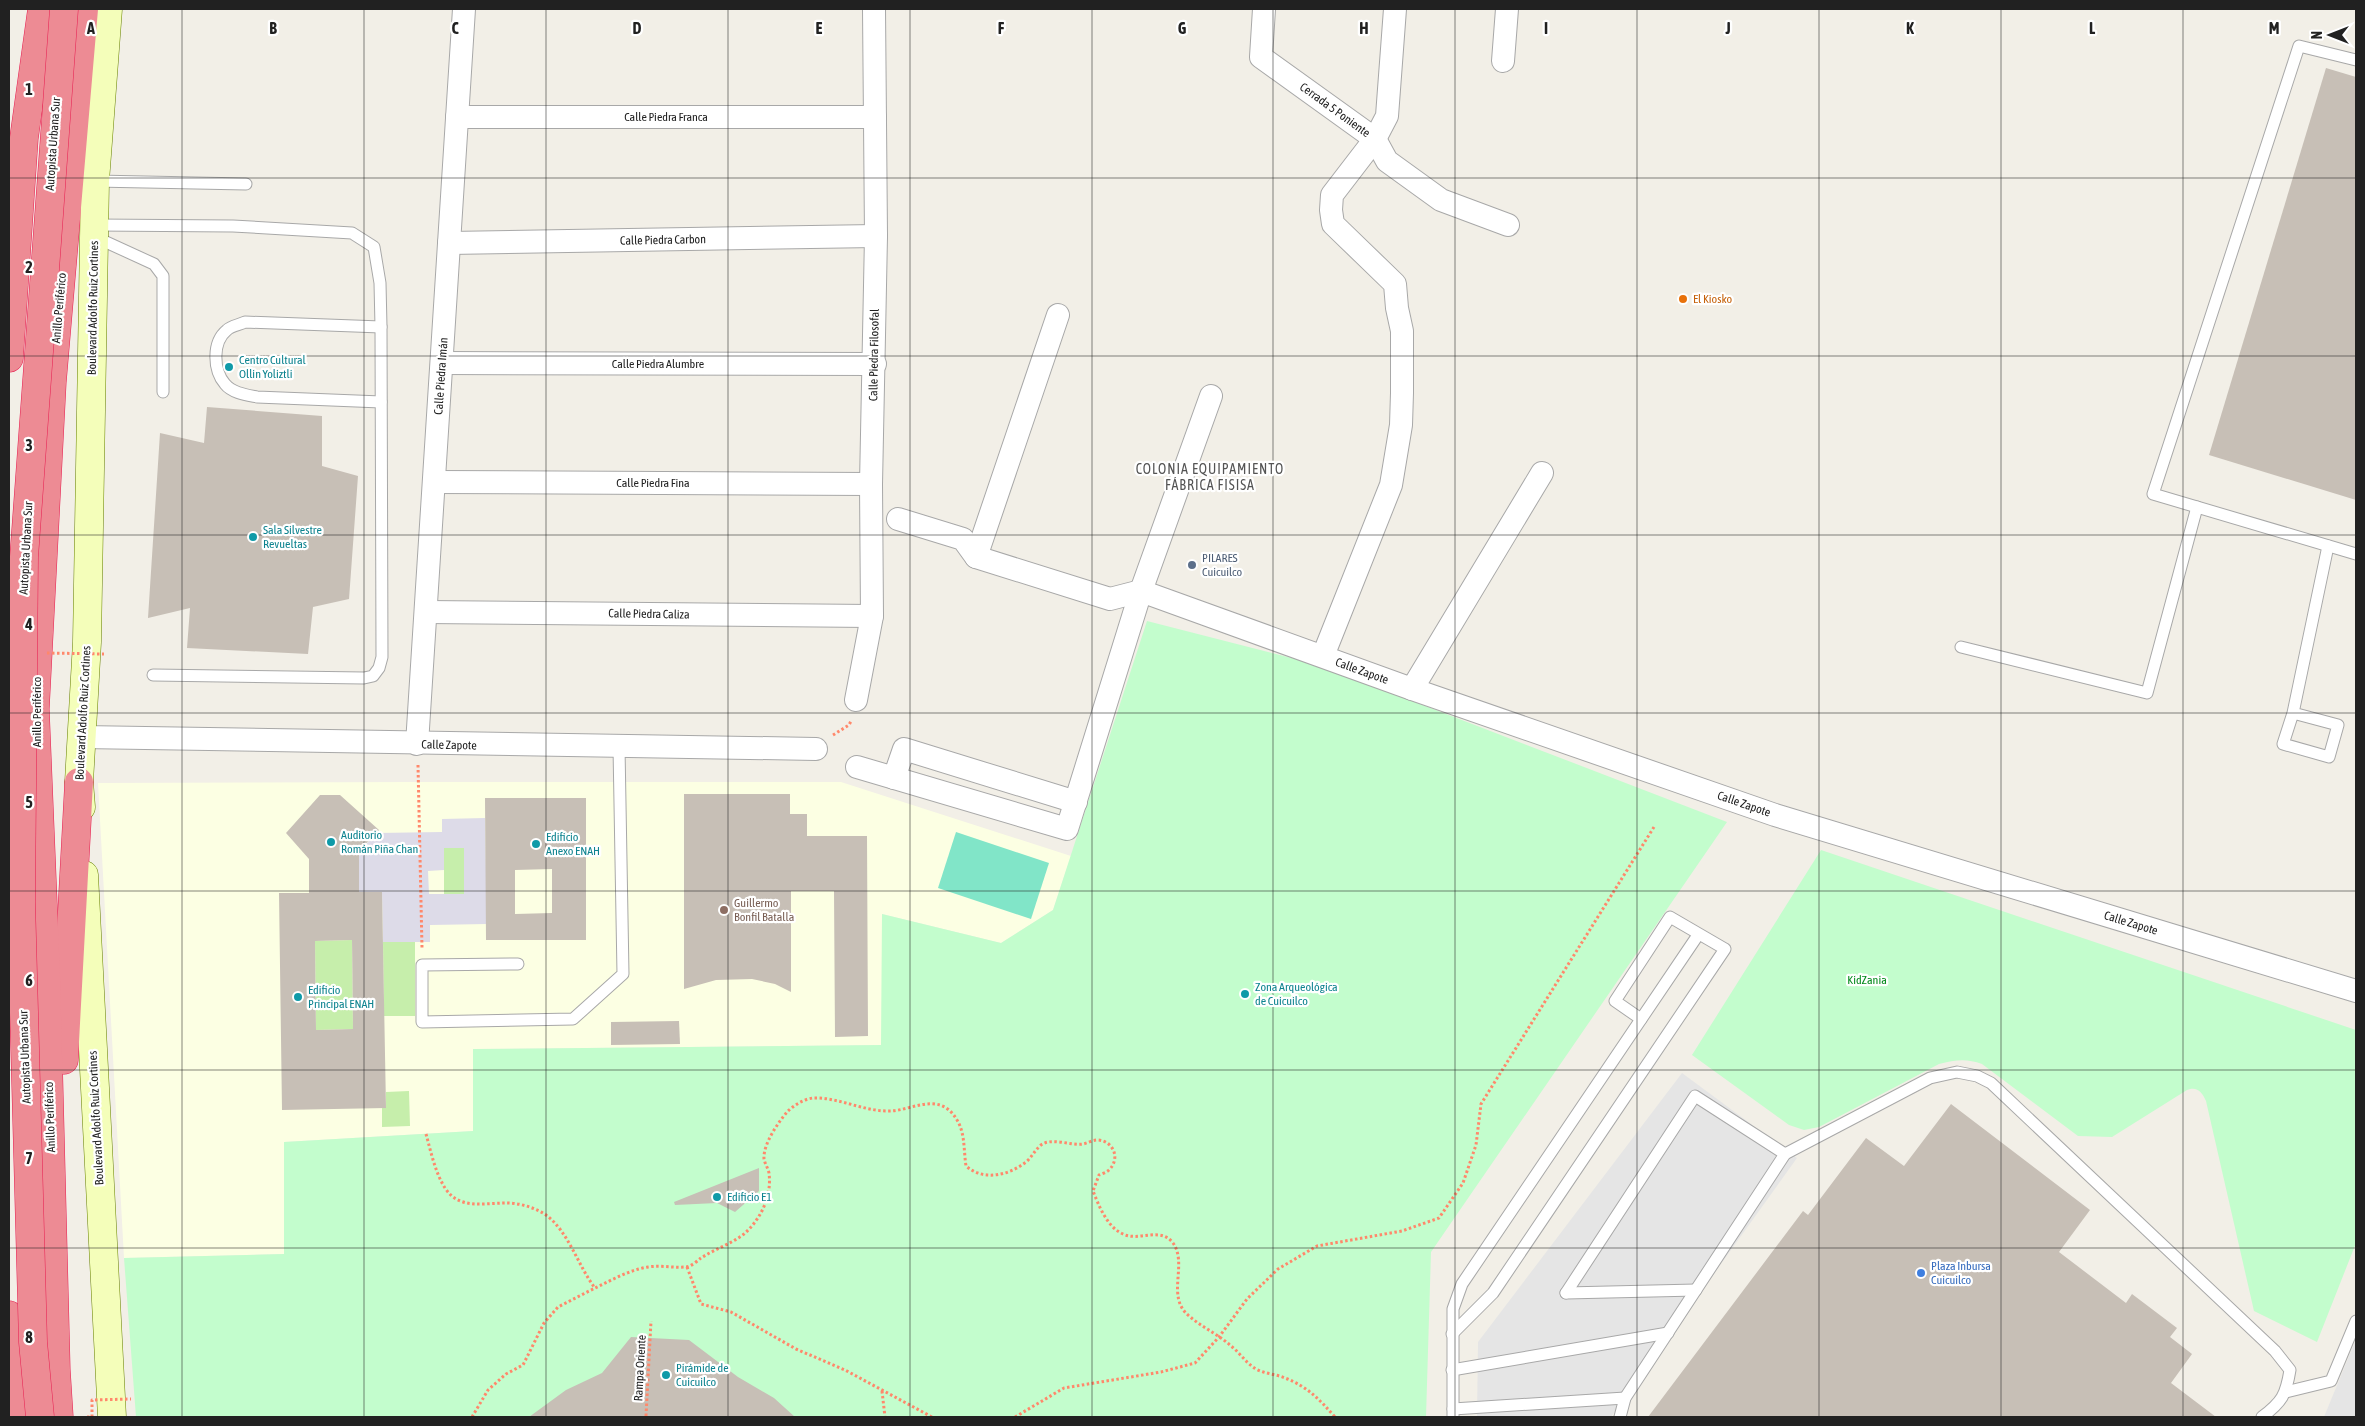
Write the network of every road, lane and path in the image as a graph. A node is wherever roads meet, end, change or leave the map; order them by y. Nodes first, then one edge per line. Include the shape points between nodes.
1 (24, 9) edge
2 (42, 9) edge
3 (64, 9) edge
4 (84, 9) edge
5 (108, 9) edge
6 (464, 9) edge
7 (874, 9) edge
8 (1264, 9) edge
9 (1395, 9) edge
10 (1507, 9) edge
11 (2356, 60) edge
12 (1503, 61) dead end
13 (457, 117) junction
14 (875, 117) junction
15 (9, 120) edge
16 (1375, 139) junction
17 (96, 181) junction
18 (246, 184) dead end
19 (1508, 225) dead end
20 (95, 231) junction
21 (876, 236) junction
22 (449, 243) junction
23 (1058, 315) dead end
24 (381, 327) junction
25 (9, 358) edge
26 (442, 363) junction
27 (875, 364) junction
28 (163, 392) dead end
29 (1211, 396) dead end
30 (381, 402) junction
31 (1542, 473) dead end
32 (434, 482) junction
33 (871, 484) junction
34 (2196, 507) junction
35 (898, 519) dead end
36 (2328, 546) junction
37 (2356, 554) edge
38 (976, 557) junction
39 (1141, 591) junction
40 (426, 612) junction
41 (872, 616) junction
42 (1961, 647) dead end
43 (37, 652) dead end
44 (104, 654) dead end
45 (1323, 656) junction
46 (153, 675) dead end
47 (1412, 689) junction
48 (856, 700) dead end
49 (2292, 713) junction
50 (82, 737) junction
51 (417, 744) junction
52 (619, 747) junction
53 (816, 749) dead end
54 (857, 767) dead end
55 (894, 778) junction
56 (79, 782) junction
57 (1076, 802) junction
58 (1654, 827) dead end
59 (1698, 935) junction
60 (422, 942) dead end
61 (518, 964) dead end
62 (2356, 990) edge
63 (1641, 1019) junction
64 (426, 1134) dead end
65 (1785, 1154) junction
66 (54, 1262) junction
67 (687, 1268) junction
68 (595, 1288) junction
69 (1696, 1290) junction
70 (9, 1315) edge
71 (651, 1321) dead end
72 (2356, 1321) edge
73 (1668, 1332) junction
74 (1452, 1334) junction
75 (1220, 1337) junction
76 (1452, 1370) junction
77 (882, 1391) junction
78 (2286, 1392) junction
79 (1625, 1398) junction
80 (121, 1408) edge
81 (1453, 1413) edge
82 (646, 1416) edge
83 (16, 1417) edge
84 (40, 1417) edge
85 (59, 1417) edge
86 (87, 1417) edge
87 (472, 1417) edge
88 (885, 1417) edge
89 (932, 1417) edge
90 (1015, 1417) edge
91 (1335, 1417) edge
92 (1620, 1417) edge
93 (2262, 1417) edge

1 - 15 highway
2 - 25 highway via 24,138
3 - 84 highway, Autopista Urbana Sur, bridge via 24,557 21,902 33,1342
4 - 66 highway, Anillo Periférico via 52,382 35,709
5 - 17 main road, Boulevard Adolfo Ruiz Cortines
6 - 13 street, Calle Piedra Imán
7 - 14 street, Calle Piedra Filosofal
8 - 16 street, Cerrada 5 Poniente via 1261,57
9 - 16 street via 1387,116
10 - 12 street
11 - 34 lane via 2299,46 2152,494
13 - 14 street, Calle Piedra Franca
13 - 22 street, Calle Piedra Imán
14 - 21 street, Calle Piedra Filosofal
16 - 19 street, Cerrada 5 Poniente via 1387,161 1441,200
16 - 45 street via 1332,195 1330,210 1334,224 1395,284 1402,332 1401,425 1391,485
17 - 18 lane
17 - 20 main road, Boulevard Adolfo Ruiz Cortines
20 - 24 lane via 232,226 352,233 374,247 380,283
20 - 28 lane via 154,264 162,276
20 - 50 main road, Boulevard Adolfo Ruiz Cortines
21 - 22 street, Calle Piedra Carbon
21 - 27 street, Calle Piedra Filosofal
22 - 26 street, Calle Piedra Imán
23 - 38 street
24 - 30 lane
24 - 30 lane via 245,322 227,329 217,342 216,366 225,385 248,395
26 - 27 street, Calle Piedra Alumbre
26 - 32 street, Calle Piedra Imán
27 - 33 street, Calle Piedra Filosofal
29 - 39 street
30 - 46 lane via 382,658 373,676
31 - 47 street
32 - 33 street, Calle Piedra Fina
32 - 40 street, Calle Piedra Imán
33 - 41 street, Calle Piedra Filosofal
34 - 36 lane
34 - 42 lane via 2147,693
35 - 38 street via 963,539
36 - 37 lane
36 - 49 lane
38 - 39 street via 1110,599
39 - 45 street, Calle Zapote
39 - 57 street
40 - 41 street, Calle Piedra Caliza
40 - 51 street, Calle Piedra Imán
41 - 48 street, Calle Piedra Filosofal
43 - 44 path, bridge
45 - 47 street, Calle Zapote
47 - 62 street, Calle Zapote via 1775,815
49 - 49 lane via 2283,744 2329,757 2338,725
50 - 51 street, Calle Zapote
50 - 56 main road, Boulevard Adolfo Ruiz Cortines
51 - 52 street, Calle Zapote
51 - 60 path
52 - 53 street, Calle Zapote
52 - 61 lane via 623,974 573,1019 422,1022 422,965
54 - 55 street
55 - 57 street via 1067,829
55 - 57 street via 904,749
56 - 66 highway
56 - 80 main road, Boulevard Adolfo Ruiz Cortines
58 - 75 path via 1481,1104 1476,1145 1463,1183 1439,1218 1402,1231 1317,1246 1278,1268 1247,1300
59 - 63 lane
59 - 63 lane via 1670,917 1615,1001
59 - 74 lane via 1725,949 1493,1293
63 - 74 lane via 1462,1284 1453,1309
64 - 68 path via 446,1190 462,1202 480,1206 507,1203 530,1207 547,1216 565,1237
65 - 69 lane
65 - 69 lane via 1695,1096 1566,1292
65 - 78 lane via 1930,1078 1957,1072 1977,1076 1991,1083 2275,1351 2290,1370
66 - 85 highway, Anillo Periférico
67 - 68 path via 670,1265 646,1267
67 - 75 path via 714,1249 732,1242 757,1219 765,1206 769,1189 765,1148 796,1104 811,1098 826,1099 882,1111 938,1104 951,1112 960,1127 965,1139 966,1166 974,1173 1009,1172 1049,1142 1085,1144 1095,1139 1107,1141 1114,1148 1115,1160 1109,1170 1099,1175 1093,1191 1101,1209 1122,1234 1137,1237 1163,1235 1173,1243 1177,1256 1179,1304 1187,1315
67 - 77 path via 701,1304 731,1312 796,1349 845,1370
68 - 87 path via 558,1307 544,1324 523,1365 506,1374 488,1390
69 - 73 lane
70 - 83 highway
71 - 82 path, Rampa Oriente
72 - 78 lane via 2331,1381
73 - 76 lane
73 - 79 lane
74 - 76 lane
75 - 90 path via 1194,1363 1161,1372 1064,1388
75 - 91 path via 1256,1369 1284,1377 1313,1392
76 - 81 lane
77 - 88 path
77 - 89 path
78 - 93 lane via 2275,1408
79 - 81 lane
79 - 92 lane
80 - 86 path, bridge via 92,1400 92,1417

